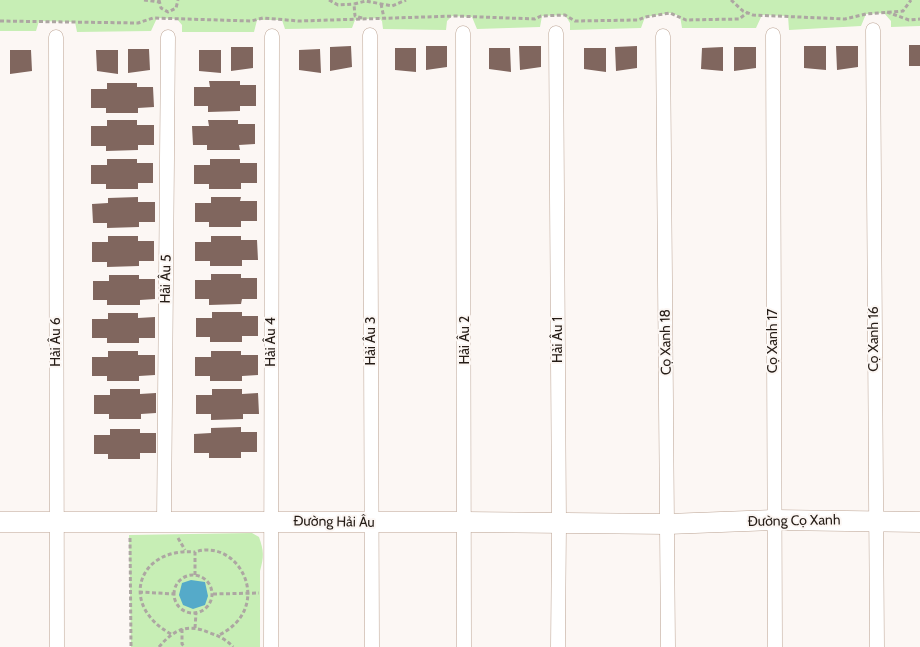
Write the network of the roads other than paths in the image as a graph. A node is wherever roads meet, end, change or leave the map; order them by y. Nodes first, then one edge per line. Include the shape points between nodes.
1 (873, 30) dead end
2 (463, 33) dead end
3 (556, 33) dead end
4 (370, 35) dead end
5 (773, 35) dead end
6 (272, 36) dead end
7 (663, 36) dead end
8 (56, 37) dead end
9 (168, 37) dead end
10 (774, 520) junction
11 (270, 521) junction
12 (875, 521) junction
13 (0, 522) edge
14 (56, 522) junction
15 (465, 522) junction
16 (920, 522) edge
17 (372, 523) junction
18 (559, 524) junction
19 (668, 524) junction
20 (170, 528) junction
21 (57, 647) edge
22 (271, 647) edge
23 (372, 647) edge
24 (464, 647) edge
25 (558, 647) edge
26 (668, 647) edge
27 (774, 647) edge
28 (877, 647) edge

1 - 12 street, Cọ Xanh 16
2 - 15 street, Hải Âu 2
3 - 18 street, Hải Âu 1
4 - 17 street, Hải Âu 3
5 - 10 street, Cọ Xanh 17
6 - 11 street, Hải Âu 4
7 - 19 street, Cọ Xanh 18
8 - 14 street, Hải Âu 6
9 - 20 street, Hải Âu 5
10 - 12 street, Đường Cọ Xanh
10 - 19 street, Đường Cọ Xanh
10 - 27 street, Cọ Xanh 17
11 - 17 street, Đường Hải Âu
11 - 20 street, Đường Hải Âu
11 - 22 street, Hải Âu 4
12 - 16 street, Đường Cọ Xanh
12 - 28 street, Cọ Xanh 16
13 - 14 street, Đường Hải Âu
14 - 20 street, Đường Hải Âu
14 - 21 street, Hải Âu 6
15 - 17 street, Đường Hải Âu
15 - 18 street, Đường Hải Âu
15 - 24 street, Hải Âu 2
17 - 23 street, Hải Âu 3
18 - 19 street, Đường Hải Âu
18 - 25 street, Hải Âu 1
19 - 26 street, Cọ Xanh 18

